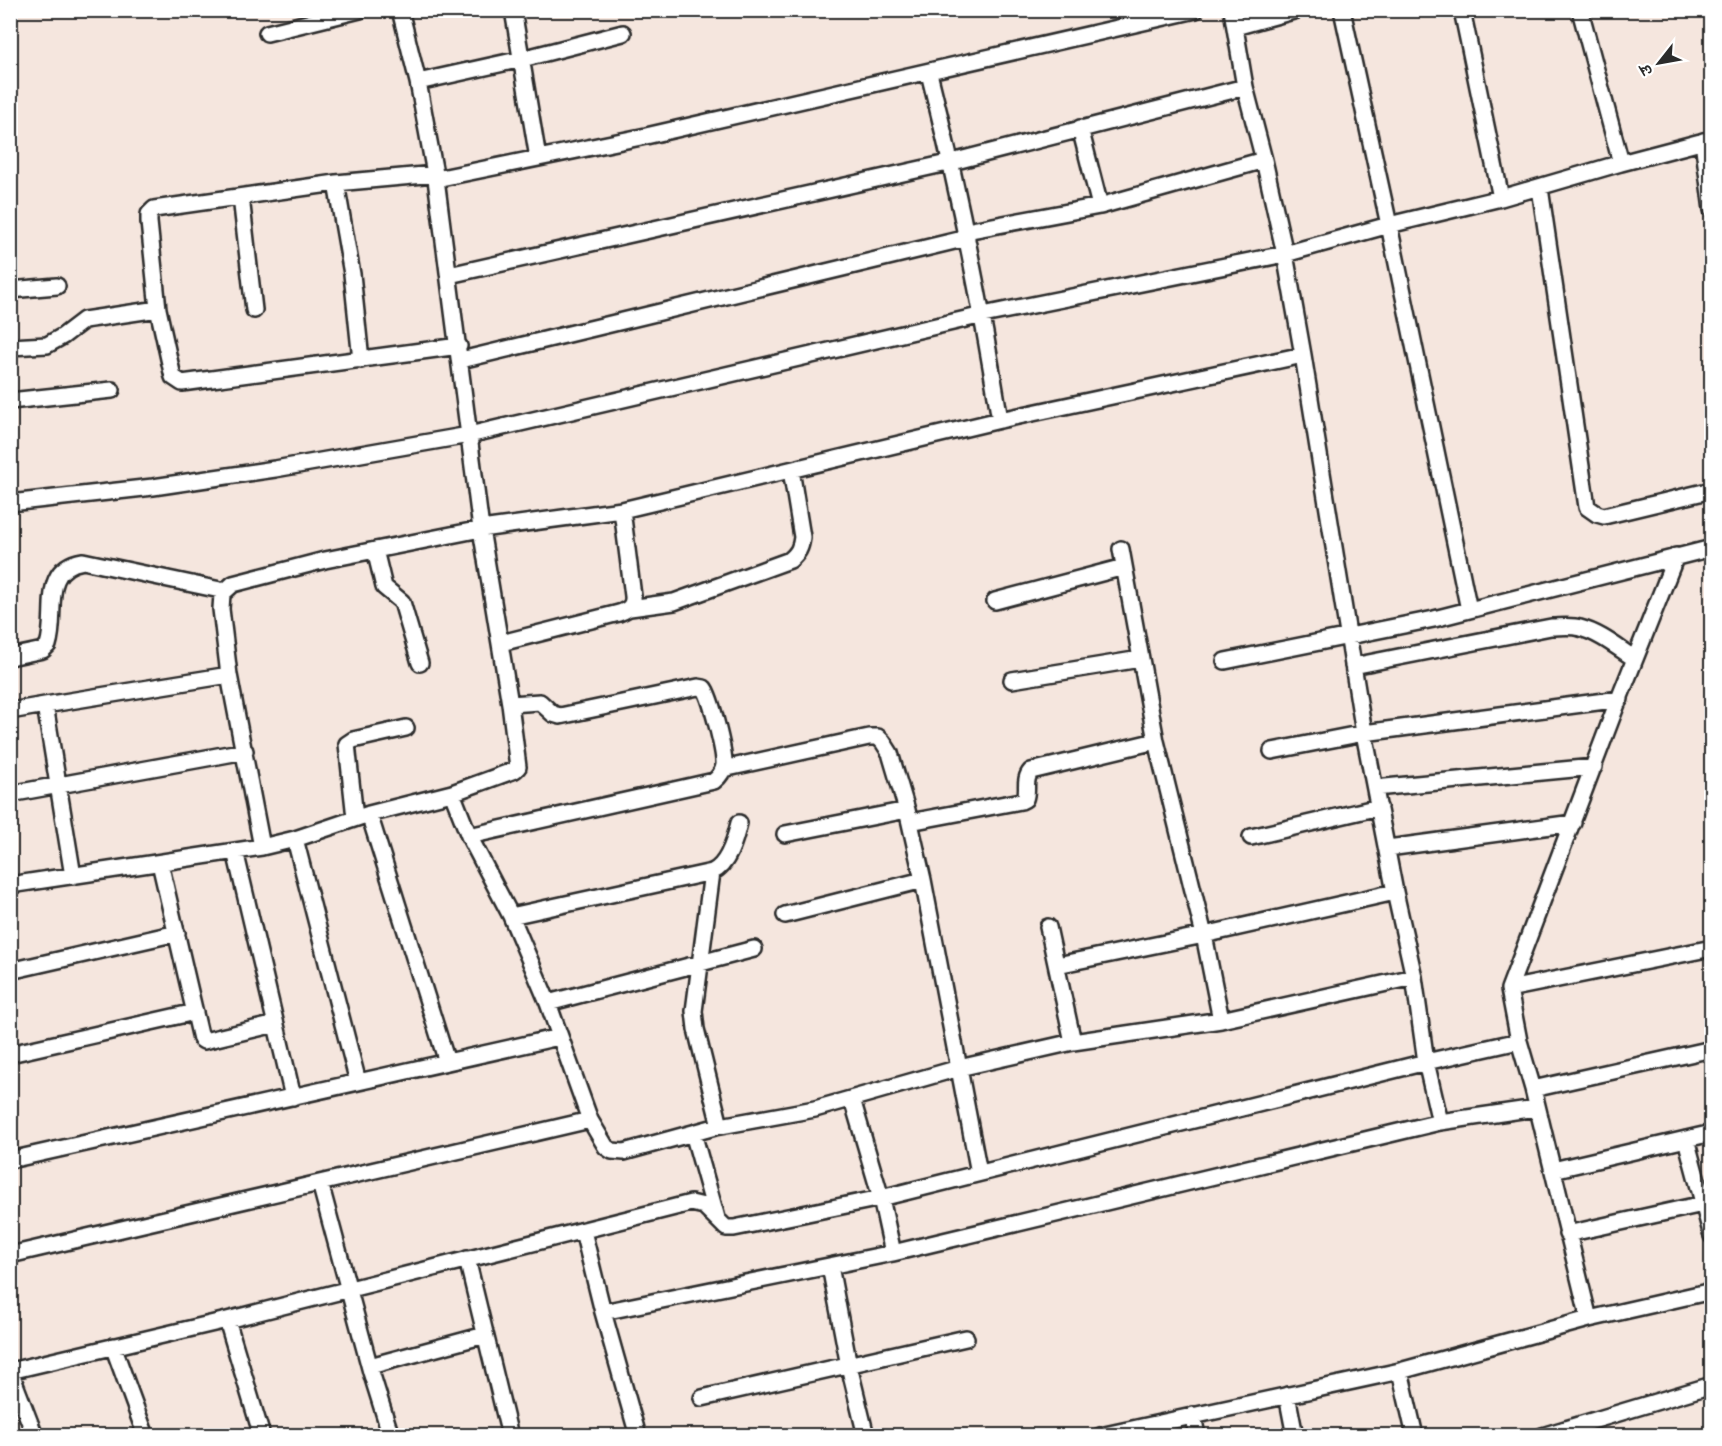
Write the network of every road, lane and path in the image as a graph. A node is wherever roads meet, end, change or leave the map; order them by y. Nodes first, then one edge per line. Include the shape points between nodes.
1 (360, 10) edge
2 (400, 10) edge
3 (513, 10) edge
4 (1196, 10) edge
5 (1232, 10) edge
6 (1297, 10) edge
7 (1342, 10) edge
8 (1462, 10) edge
9 (1580, 10) edge
10 (1235, 27) junction
11 (267, 33) dead end
12 (623, 33) dead end
13 (522, 59) junction
14 (928, 73) junction
15 (418, 82) junction
16 (1245, 87) junction
17 (1080, 128) junction
18 (1707, 140) edge
19 (538, 158) junction
20 (1264, 160) junction
21 (952, 162) junction
22 (1621, 163) junction
23 (436, 176) junction
24 (336, 183) junction
25 (1540, 188) junction
26 (241, 197) junction
27 (1501, 198) junction
28 (1100, 206) junction
29 (1712, 210) edge
30 (1389, 225) junction
31 (967, 235) junction
32 (1285, 254) junction
33 (449, 275) junction
34 (57, 286) dead end
35 (10, 290) edge
36 (158, 309) junction
37 (254, 310) dead end
38 (983, 315) junction
39 (10, 347) edge
40 (460, 353) junction
41 (1303, 355) junction
42 (361, 360) junction
43 (112, 390) dead end
44 (10, 401) edge
45 (1000, 420) junction
46 (470, 435) junction
47 (791, 470) junction
48 (1712, 490) edge
49 (10, 503) edge
50 (622, 510) junction
51 (481, 529) junction
52 (1712, 548) edge
53 (1121, 549) dead end
54 (375, 550) junction
55 (1676, 556) junction
56 (1124, 567) junction
57 (225, 591) junction
58 (995, 601) dead end
59 (630, 608) junction
60 (1469, 610) junction
61 (1348, 635) junction
62 (501, 644) junction
63 (10, 657) edge
64 (1140, 659) junction
65 (1635, 659) junction
66 (1226, 661) dead end
67 (420, 663) dead end
68 (1353, 666) junction
69 (229, 675) junction
70 (1012, 680) dead end
71 (1620, 699) junction
72 (510, 704) junction
73 (45, 705) junction
74 (10, 711) edge
75 (405, 728) dead end
76 (1364, 733) junction
77 (1156, 741) junction
78 (245, 751) junction
79 (1272, 751) dead end
80 (1594, 767) junction
81 (723, 769) junction
82 (58, 786) junction
83 (1375, 788) junction
84 (452, 793) junction
85 (10, 795) edge
86 (1379, 807) junction
87 (362, 816) junction
88 (909, 816) junction
89 (739, 823) dead end
90 (1573, 823) junction
91 (785, 834) dead end
92 (469, 836) junction
93 (1251, 837) dead end
94 (295, 839) junction
95 (262, 847) junction
96 (1388, 848) junction
97 (235, 851) junction
98 (160, 862) junction
99 (712, 873) junction
100 (73, 876) junction
101 (923, 880) junction
102 (10, 885) edge
103 (1395, 892) junction
104 (785, 915) dead end
105 (511, 916) junction
106 (1048, 927) dead end
107 (177, 933) junction
108 (1204, 935) junction
109 (754, 948) dead end
110 (1712, 948) edge
111 (700, 963) junction
112 (1057, 965) junction
113 (10, 971) edge
114 (1414, 977) junction
115 (1509, 989) junction
116 (548, 1003) junction
117 (195, 1012) junction
118 (1221, 1020) junction
119 (276, 1024) junction
120 (559, 1037) junction
121 (1519, 1041) junction
122 (1073, 1042) junction
123 (1712, 1049) edge
124 (10, 1054) edge
125 (447, 1062) junction
126 (1426, 1062) junction
127 (959, 1068) junction
128 (358, 1082) junction
129 (1533, 1089) junction
130 (293, 1097) junction
131 (852, 1099) junction
132 (1536, 1108) junction
133 (590, 1120) junction
134 (1440, 1122) junction
135 (720, 1126) junction
136 (693, 1133) junction
137 (1712, 1133) edge
138 (1686, 1139) junction
139 (10, 1160) edge
140 (1553, 1170) junction
141 (979, 1173) junction
142 (320, 1183) junction
143 (881, 1197) junction
144 (1708, 1203) edge
145 (718, 1221) junction
146 (583, 1231) junction
147 (1567, 1234) junction
148 (1712, 1236) edge
149 (893, 1253) junction
150 (10, 1255) edge
151 (467, 1259) junction
152 (830, 1266) junction
153 (350, 1288) junction
154 (1712, 1291) edge
155 (603, 1312) junction
156 (1589, 1319) junction
157 (227, 1320) junction
158 (485, 1335) junction
159 (966, 1338) dead end
160 (113, 1346) junction
161 (370, 1366) junction
162 (849, 1366) junction
163 (1401, 1371) junction
164 (1712, 1385) edge
165 (1287, 1395) junction
166 (702, 1398) dead end
167 (1193, 1415) junction
168 (34, 1436) edge
169 (146, 1436) edge
170 (262, 1436) edge
171 (391, 1436) edge
172 (510, 1436) edge
173 (638, 1436) edge
174 (866, 1436) edge
175 (1100, 1436) edge
176 (1197, 1436) edge
177 (1294, 1436) edge
178 (1415, 1436) edge
179 (1542, 1436) edge

1 - 11 street
2 - 15 street
3 - 13 street
4 - 14 street
5 - 10 street
6 - 10 street
7 - 30 street
8 - 27 street
9 - 22 street
10 - 16 street
12 - 13 street
13 - 15 street
13 - 19 street
14 - 19 street
14 - 21 street
15 - 23 street
16 - 17 street
16 - 20 street
17 - 21 street
17 - 28 street
18 - 22 street
18 - 29 street
19 - 23 street
20 - 28 street
20 - 32 street
21 - 31 street
21 - 33 street
22 - 25 street
23 - 24 street
23 - 33 street
24 - 26 street
24 - 42 street via 352,274
25 - 27 street
25 - 48 street via 1587,507 1604,516
26 - 36 street via 150,211
26 - 37 street
27 - 30 street
28 - 31 street
30 - 32 street
30 - 60 street
31 - 38 street
31 - 40 street
32 - 38 street
32 - 41 street
33 - 40 street
34 - 35 street
36 - 39 street via 84,320 47,345
36 - 42 street via 173,376 182,383
38 - 45 street
38 - 46 street
40 - 42 street
40 - 46 street
41 - 45 street
41 - 61 street
43 - 44 street
45 - 47 street
46 - 49 street via 275,469
46 - 51 street
47 - 50 street
47 - 59 street via 802,537 797,554 790,560 674,602
50 - 51 street
50 - 59 street via 633,596
51 - 54 street
51 - 62 street
52 - 55 street
53 - 56 street
54 - 57 street via 233,584
54 - 67 street via 384,587 402,602
55 - 60 street
55 - 65 street
56 - 58 street
56 - 64 street
57 - 63 street via 74,562 55,581 48,645 43,650
57 - 69 street via 221,609
59 - 62 street
60 - 61 street
61 - 66 street
61 - 68 street
62 - 72 street
64 - 70 street
64 - 77 street
65 - 68 street via 1595,634 1566,626
65 - 71 street
68 - 76 street
69 - 73 street
69 - 78 street
71 - 76 street
71 - 80 street
72 - 81 street via 540,702 560,716 704,688
72 - 84 street via 518,767
73 - 74 street
73 - 82 street
75 - 87 street via 346,744
76 - 79 street
76 - 83 street
77 - 88 street via 1031,771 1026,779 1025,799 1020,801
77 - 108 street
78 - 82 street
78 - 95 street
80 - 83 street
80 - 90 street
81 - 88 street via 878,737 890,753
81 - 92 street via 714,781
82 - 85 street
82 - 100 street
83 - 86 street
84 - 87 street
84 - 92 street
86 - 93 street
86 - 96 street
87 - 94 street
87 - 125 street
88 - 91 street
88 - 101 street
89 - 99 street via 723,866
90 - 96 street
90 - 115 street
92 - 105 street
94 - 95 street
94 - 128 street
95 - 97 street
96 - 103 street
97 - 98 street
97 - 119 street
98 - 100 street
98 - 107 street
99 - 105 street
99 - 111 street
100 - 102 street
101 - 104 street
101 - 127 street
103 - 108 street
103 - 114 street
105 - 116 street
106 - 112 street
107 - 113 street
107 - 117 street
108 - 112 street
108 - 118 street
109 - 111 street
110 - 115 street
111 - 116 street
111 - 135 street via 694,1011 696,1029
112 - 122 street
114 - 118 street
114 - 126 street
115 - 121 street
116 - 120 street
117 - 119 street via 202,1041
117 - 124 street
118 - 122 street
119 - 130 street
120 - 125 street
120 - 133 street
121 - 126 street
121 - 129 street
122 - 127 street
123 - 129 street
125 - 128 street
126 - 134 street
126 - 141 street
127 - 131 street
127 - 141 street
128 - 130 street
129 - 132 street
130 - 139 street
131 - 135 street
131 - 143 street
132 - 134 street
132 - 140 street
133 - 136 street via 606,1147 618,1152
133 - 142 street
134 - 149 street
135 - 136 street
136 - 145 street
137 - 138 street
138 - 140 street
138 - 144 street
140 - 147 street
141 - 143 street
142 - 150 street
142 - 153 street
143 - 145 street via 734,1228 726,1228
143 - 149 street
144 - 147 street
144 - 148 street
145 - 146 street via 704,1206 691,1203
146 - 151 street
146 - 155 street
147 - 156 street
149 - 152 street
151 - 153 street
151 - 158 street
152 - 155 street
152 - 162 street
153 - 157 street
153 - 161 street
154 - 156 street
155 - 173 street
156 - 163 street
157 - 160 street
157 - 170 street
158 - 161 street
158 - 172 street
159 - 162 street
160 - 168 street via 10,1371
160 - 169 street
161 - 171 street
162 - 166 street
162 - 174 street
163 - 165 street
163 - 178 street
164 - 179 street
165 - 167 street
165 - 177 street
167 - 175 street
167 - 176 street

